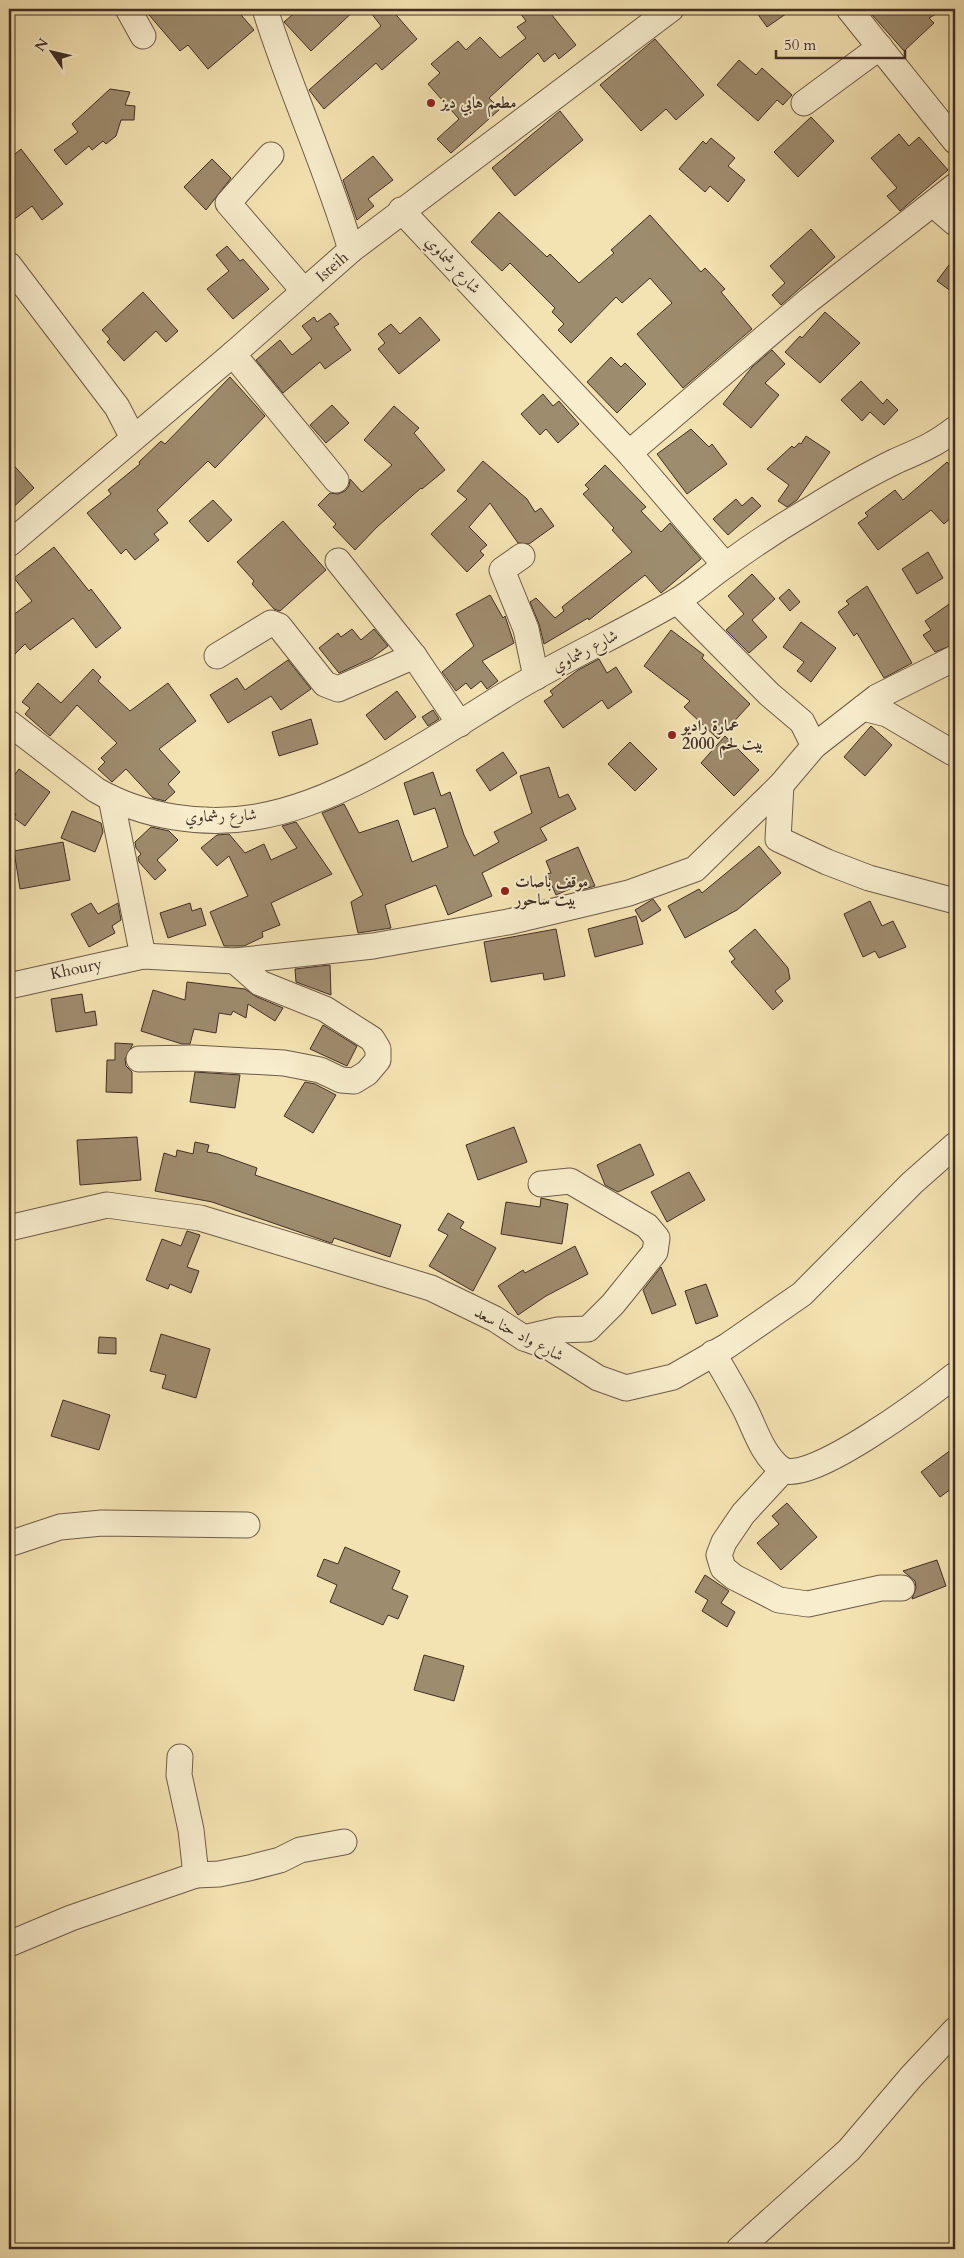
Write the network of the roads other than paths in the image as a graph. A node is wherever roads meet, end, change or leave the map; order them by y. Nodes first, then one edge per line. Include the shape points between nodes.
1 (128, 9) edge
2 (265, 9) edge
3 (671, 9) edge
4 (849, 9) edge
5 (143, 36) dead end
6 (880, 47) junction
7 (804, 103) dead end
8 (955, 141) edge
9 (271, 155) dead end
10 (955, 186) edge
11 (934, 205) junction
12 (401, 210) junction
13 (955, 224) edge
14 (351, 250) junction
15 (9, 265) edge
16 (304, 291) junction
17 (233, 354) junction
18 (955, 429) edge
19 (133, 438) junction
20 (629, 453) junction
21 (336, 480) dead end
22 (12, 533) edge
23 (522, 556) dead end
24 (338, 561) dead end
25 (725, 565) junction
26 (677, 601) junction
27 (217, 656) dead end
28 (414, 656) junction
29 (955, 658) edge
30 (536, 677) junction
31 (863, 708) junction
32 (9, 724) edge
33 (460, 724) junction
34 (814, 746) junction
35 (953, 753) dead end
36 (781, 786) junction
37 (111, 798) junction
38 (955, 901) edge
39 (143, 956) junction
40 (236, 961) junction
41 (9, 986) edge
42 (139, 1059) dead end
43 (955, 1145) edge
44 (541, 1184) dead end
45 (9, 1228) edge
46 (524, 1338) junction
47 (714, 1353) junction
48 (955, 1375) edge
49 (782, 1469) junction
50 (248, 1525) dead end
51 (9, 1544) edge
52 (902, 1588) dead end
53 (180, 1757) dead end
54 (344, 1842) dead end
55 (196, 1875) junction
56 (9, 1944) edge
57 (955, 2030) edge
58 (739, 2249) edge

1 - 5 street
2 - 14 street via 277,49 338,206
3 - 12 street, Isteih
4 - 6 street
6 - 7 street
6 - 8 street
9 - 16 street via 228,203
10 - 11 street
11 - 13 street
11 - 20 street via 809,300
12 - 14 street, Isteih
12 - 20 street, شارع رشماوي
14 - 16 street, Isteih
15 - 19 street via 117,407
16 - 17 street, Isteih
17 - 19 street, Isteih
17 - 21 street
18 - 25 street via 934,445 895,462 811,509
19 - 22 street, Isteih
20 - 25 street, شارع رشماوي
23 - 30 street via 502,570 526,629
24 - 28 street
25 - 26 street, شارع رشماوي
26 - 30 street, شارع رشماوي
26 - 34 street via 769,694 802,722
27 - 28 street via 270,623 279,626 325,684 338,689
28 - 33 street
29 - 31 street, Khoury via 877,697
30 - 33 street, شارع رشماوي
31 - 34 street, Khoury
31 - 35 street via 888,714
32 - 37 street, شارع رشماوي
33 - 37 street, شارع رشماوي via 338,791 256,817 193,820 157,814
34 - 36 street, Khoury
36 - 38 street via 778,839 869,878
36 - 40 street, Khoury via 695,869 629,893 508,922 372,946
37 - 39 street
39 - 40 street, Khoury
39 - 41 street, Khoury
40 - 42 street via 260,983 324,1009 372,1040 378,1049 378,1060 367,1073 354,1081 341,1080 320,1070 284,1064 193,1058
43 - 47 street, شارع واد حنا سعد via 912,1183 802,1294
44 - 46 street via 570,1181 647,1226 657,1238 655,1252 588,1329 558,1330
45 - 46 street, شارع واد حنا سعد via 106,1205 200,1218 431,1288 496,1319
46 - 47 street, شارع واد حنا سعد via 549,1347 598,1378 626,1388 673,1377
47 - 49 street via 745,1408 759,1442
48 - 49 street via 908,1411 830,1459 795,1472
49 - 52 street via 743,1514 724,1542 719,1555 723,1568 779,1600 808,1604 881,1588
50 - 51 street via 102,1522 60,1527
53 - 55 street via 179,1775 191,1830
54 - 55 street via 300,1850 280,1860 249,1868
55 - 56 street via 71,1918
57 - 58 street via 910,2077 849,2150

